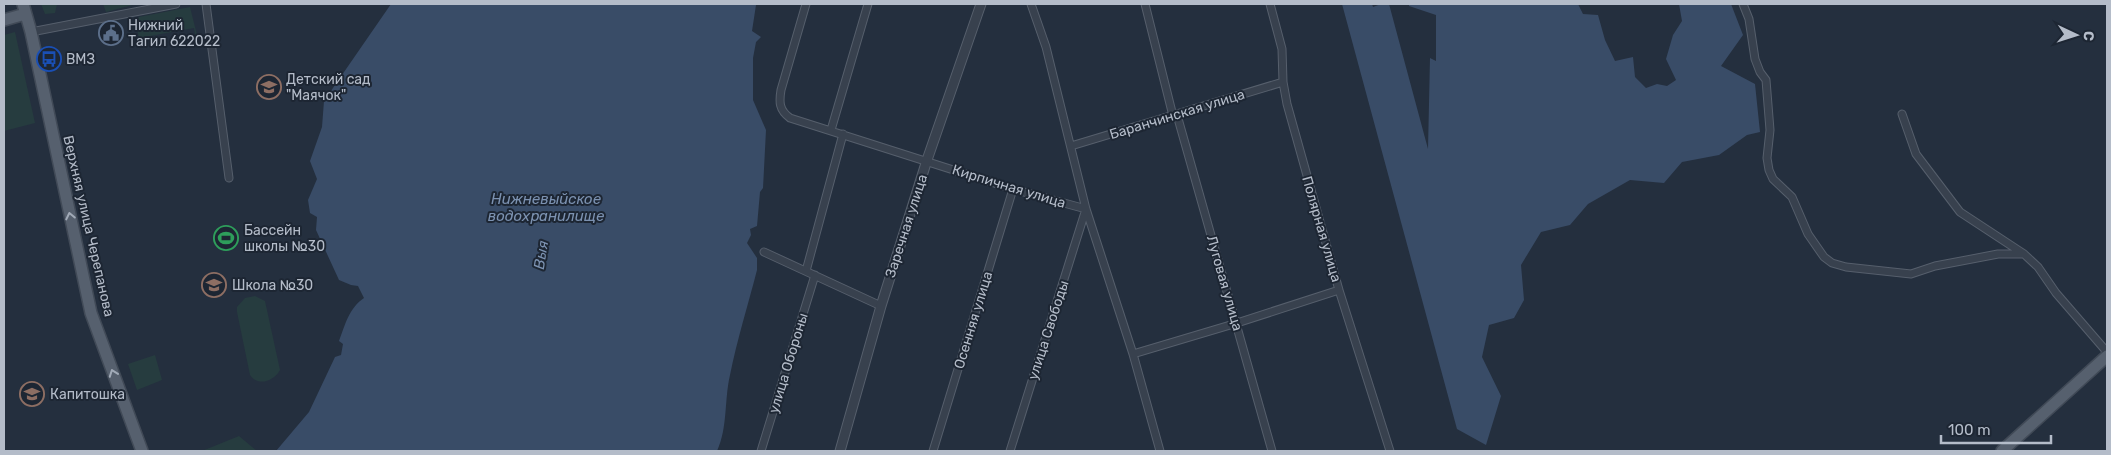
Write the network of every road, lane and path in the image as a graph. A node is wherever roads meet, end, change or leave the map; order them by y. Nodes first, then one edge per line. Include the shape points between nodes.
1 (176, 4) edge
2 (206, 4) edge
3 (806, 4) edge
4 (868, 4) edge
5 (981, 4) edge
6 (1031, 4) edge
7 (1145, 4) edge
8 (1270, 4) edge
9 (1742, 4) edge
10 (24, 9) edge
11 (4, 20) edge
12 (31, 32) junction
13 (1283, 82) junction
14 (1902, 114) dead end
15 (1175, 116) junction
16 (831, 130) junction
17 (843, 134) junction
18 (1071, 146) junction
19 (927, 160) junction
20 (229, 178) dead end
21 (1014, 189) junction
22 (1086, 209) junction
23 (764, 252) dead end
24 (2024, 254) junction
25 (806, 271) junction
26 (815, 275) junction
27 (1339, 290) junction
28 (881, 306) junction
29 (1237, 323) junction
30 (2107, 352) edge
31 (1133, 354) junction
32 (2107, 356) edge
33 (142, 451) edge
34 (761, 451) edge
35 (840, 451) edge
36 (933, 451) edge
37 (1010, 451) edge
38 (1160, 451) edge
39 (1272, 451) edge
40 (1390, 451) edge
41 (2002, 451) edge

1 - 12 street
2 - 20 street
3 - 16 street, Кирпичная улица via 779,101 783,113 790,118
4 - 16 street
5 - 19 street, Заречная улица
6 - 18 street, Кирпичная улица via 1046,47
7 - 15 street, Луговая улица
8 - 13 street, Полярная улица via 1282,48
9 - 24 street via 1749,19 1755,59 1766,80 1769,170 1773,179 1792,197 1808,234 1824,257 1846,267 1911,274 1998,254
10 - 11 main road
10 - 12 main road, Верхняя улица Черепанова
33 -> 12 main road, Верхняя улица Черепанова via 92,313
13 - 15 street, Баранчинская улица
13 - 27 street, Полярная улица
14 - 24 street via 1916,154 1960,212
15 - 18 street, Баранчинская улица
15 - 29 street, Луговая улица
16 - 17 street, Кирпичная улица
17 - 19 street, Кирпичная улица
17 - 25 street
18 - 22 street, Кирпичная улица
19 - 21 street, Кирпичная улица
19 - 28 street, Заречная улица
21 - 22 street, Кирпичная улица
21 - 36 street, Осенняя улица
22 - 31 street, Кирпичная улица
22 - 37 street, улица Свободы
23 - 25 street
24 - 30 street
25 - 26 street
26 - 28 street
26 - 34 street, улица Обороны
27 - 29 street
27 - 40 street, Полярная улица
28 - 35 street, Заречная улица
29 - 31 street
29 - 39 street, Луговая улица
31 - 38 street, Кирпичная улица
32 - 41 main road

